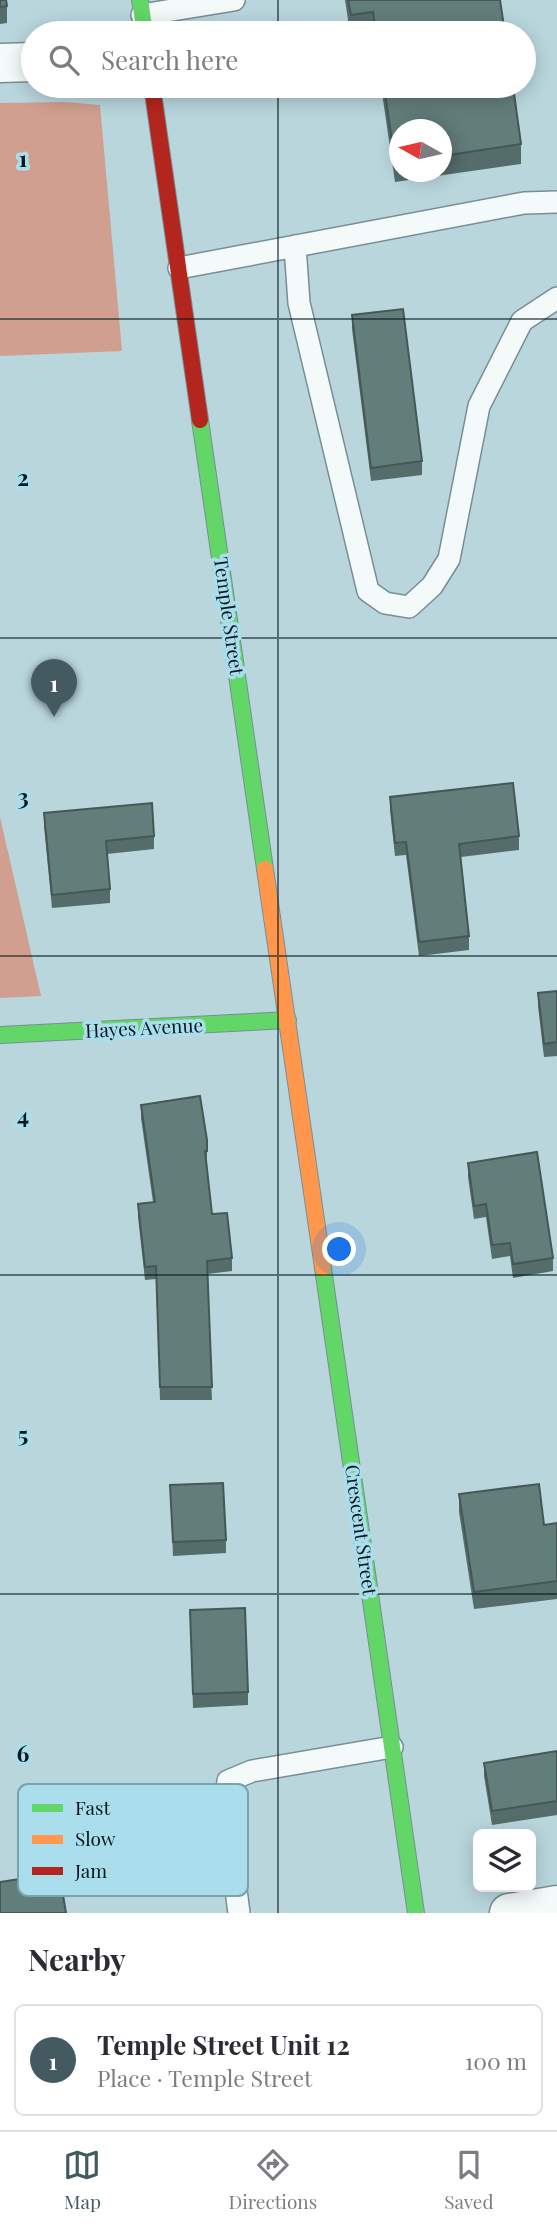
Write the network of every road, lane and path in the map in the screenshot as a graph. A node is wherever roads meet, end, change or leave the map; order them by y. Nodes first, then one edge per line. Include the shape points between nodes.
1 (234, 0) edge
2 (142, 16) edge
3 (21, 62) edge
4 (0, 63) edge
5 (154, 98) edge
6 (557, 202) edge
7 (295, 246) junction
8 (179, 268) junction
9 (557, 298) edge
10 (288, 1020) junction
11 (0, 1035) edge
12 (305, 1147) joint
13 (392, 1747) junction
14 (228, 1784) edge
15 (557, 1905) edge
16 (416, 1913) edge
17 (509, 1913) edge

1 - 2 lane
3 - 4 street
5 - 8 main road, Temple Street
6 - 7 lane via 524,203
7 - 8 lane
7 - 9 lane via 299,303 368,591 386,603 409,607 432,586 449,559 479,405 522,321
8 - 10 main road, Temple Street
10 - 11 main road, Hayes Avenue
10 - 12 main road, Temple Street
12 - 13 main road, Crescent Street
13 - 14 lane via 252,1771
13 - 16 main road, Crescent Street
15 - 17 street

